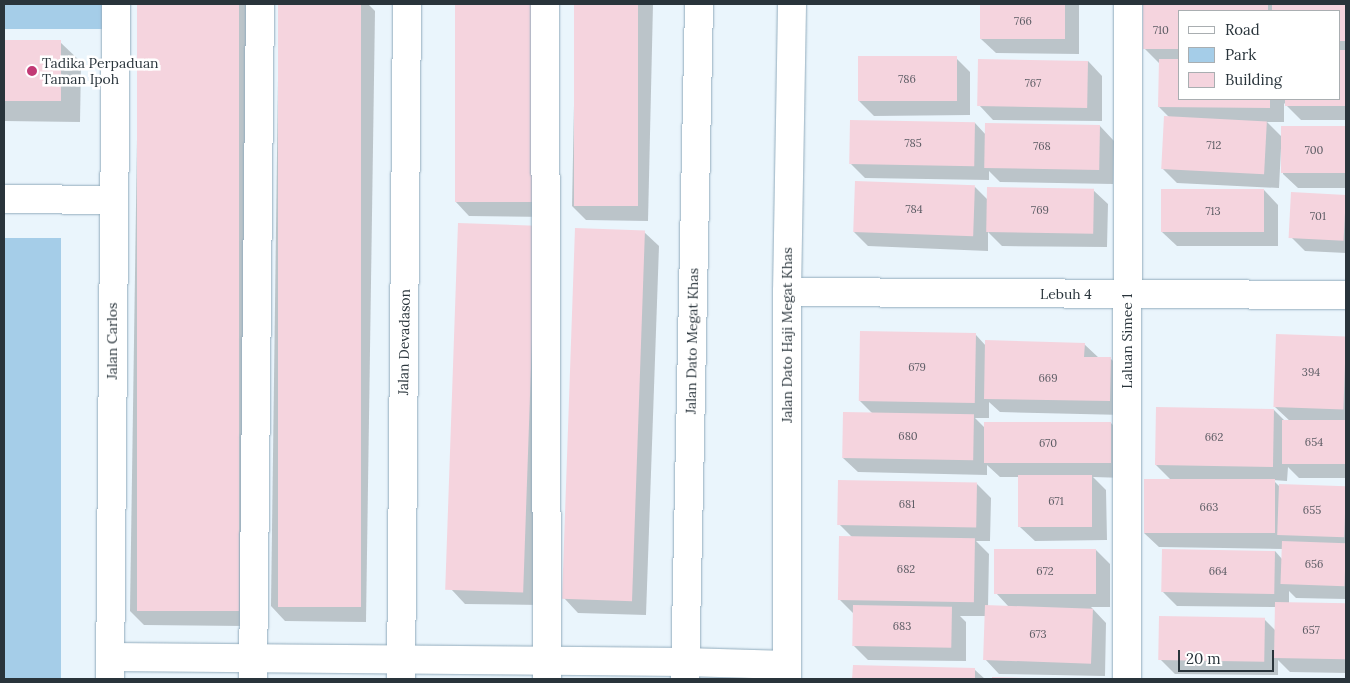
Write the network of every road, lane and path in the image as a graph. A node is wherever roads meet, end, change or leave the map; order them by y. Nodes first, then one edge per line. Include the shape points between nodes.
1 (116, 4) edge
2 (260, 4) edge
3 (407, 4) edge
4 (544, 4) edge
5 (699, 4) edge
6 (792, 4) edge
7 (1128, 4) edge
8 (4, 199) edge
9 (113, 200) junction
10 (787, 292) junction
11 (1127, 294) junction
12 (1346, 296) edge
13 (110, 668) edge
14 (253, 669) edge
15 (401, 670) edge
16 (547, 670) edge
17 (685, 671) edge
18 (787, 672) edge
19 (1126, 679) edge

1 - 9 street, Jalan Carlos
2 - 14 street
3 - 15 street, Jalan Devadason
4 - 16 street
5 - 17 street, Jalan Dato Megat Khas
6 - 10 street, Jalan Dato Haji Megat Khas
7 - 11 street, Laluan Simee 1
8 - 9 street
9 - 13 street, Jalan Carlos
10 - 11 street, Lebuh 4
10 - 18 street, Jalan Dato Haji Megat Khas
11 - 12 street, Lebuh 4
11 - 19 street, Laluan Simee 1
13 - 14 street
14 - 15 street
15 - 16 street
16 - 17 street
17 - 18 street

